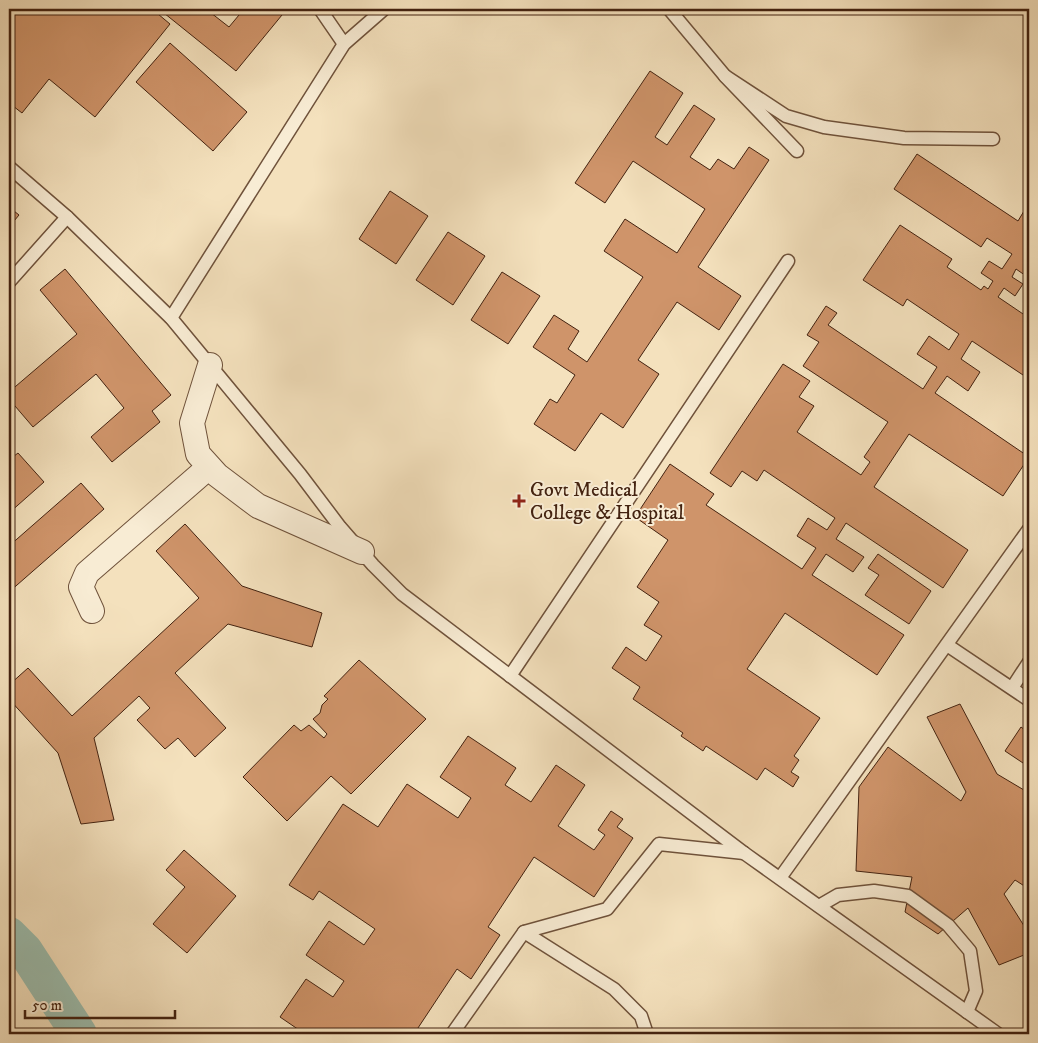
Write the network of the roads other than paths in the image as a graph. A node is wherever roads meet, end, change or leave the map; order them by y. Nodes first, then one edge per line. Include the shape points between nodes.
1 (320, 9) edge
2 (384, 9) edge
3 (669, 9) edge
4 (344, 44) junction
5 (725, 76) junction
6 (993, 139) dead end
7 (797, 152) dead end
8 (9, 168) edge
9 (67, 217) junction
10 (788, 261) dead end
11 (9, 282) edge
12 (171, 318) junction
13 (210, 365) junction
14 (209, 467) junction
15 (1029, 530) edge
16 (362, 552) junction
17 (92, 611) dead end
18 (947, 645) junction
19 (1029, 662) edge
20 (510, 676) junction
21 (1012, 688) junction
22 (1029, 700) edge
23 (744, 853) junction
24 (780, 878) junction
25 (819, 906) junction
26 (524, 932) junction
27 (967, 1012) junction
28 (452, 1034) edge
29 (647, 1034) edge
30 (998, 1034) edge

1 - 4 lane
2 - 4 lane
3 - 5 lane
4 - 12 lane
5 - 6 lane via 786,116 824,128 904,138
5 - 7 lane
8 - 9 lane
9 - 11 lane
9 - 12 lane
10 - 20 lane
12 - 13 lane
13 - 14 street via 192,423 198,454
13 - 16 lane
14 - 16 street via 258,506
14 - 17 street via 87,572 81,587
15 - 18 lane
16 - 20 lane via 402,594
18 - 21 lane
18 - 24 lane
19 - 21 lane
20 - 23 lane
21 - 22 lane
23 - 24 lane
23 - 26 lane via 659,844 607,909
24 - 25 lane
25 - 27 lane
25 - 27 lane via 838,895 874,891 908,896 948,925 970,951 976,990
26 - 28 lane
26 - 29 lane via 614,989 641,1016
27 - 30 lane

